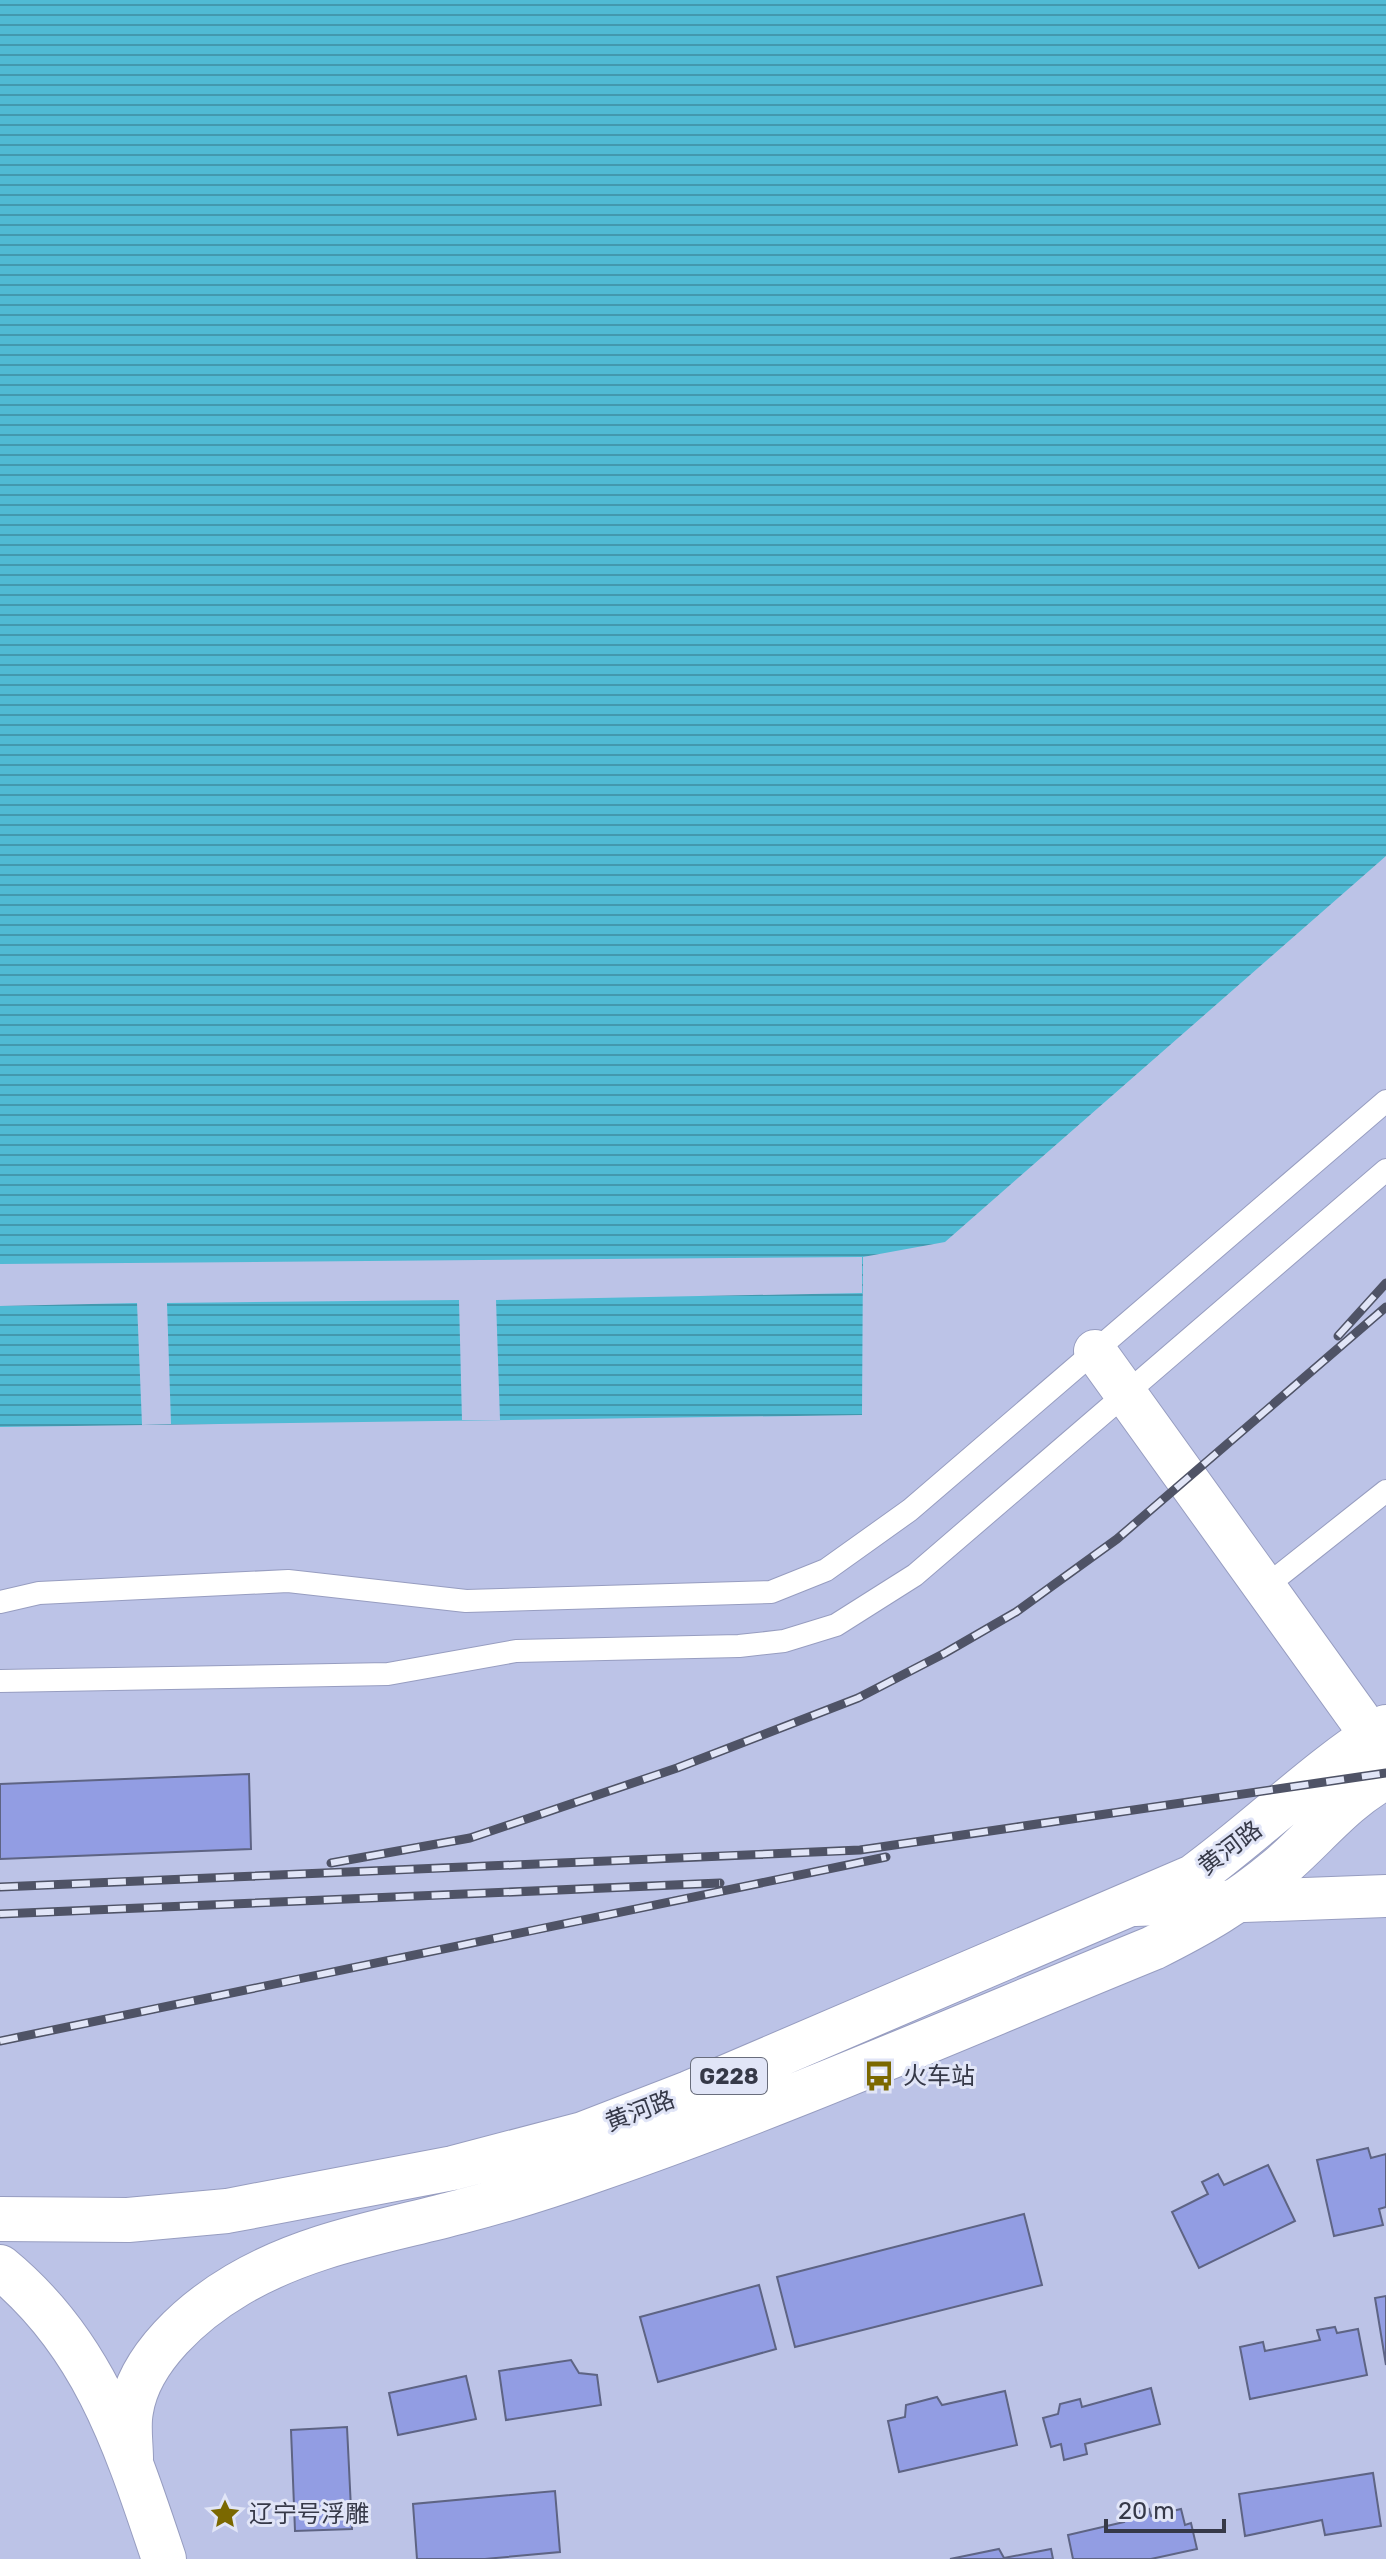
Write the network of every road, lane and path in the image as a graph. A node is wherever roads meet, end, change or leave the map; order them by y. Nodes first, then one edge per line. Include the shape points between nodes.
1 (1386, 1101) edge
2 (1386, 1170) edge
3 (1095, 1351) junction
4 (1126, 1393) junction
5 (1386, 1491) edge
6 (1265, 1587) junction
7 (0, 1602) edge
8 (0, 1681) edge
9 (1381, 1740) edge
10 (1386, 1777) edge
11 (1386, 1896) edge
12 (1237, 1901) junction
13 (1135, 1905) junction
14 (0, 2219) edge
15 (0, 2267) edge
16 (131, 2459) junction
17 (164, 2559) edge

1 - 3 lane
2 - 4 lane
3 - 4 street
3 - 7 lane via 869,1542 826,1570 771,1592 466,1601 288,1581 39,1593
4 - 6 street
4 - 8 lane via 904,1582 836,1625 784,1641 516,1651 388,1674
5 - 6 lane
6 - 9 street
9 - 13 highway, 黄河路 / G228 via 1193,1877
10 - 12 highway, 黄河路 / G228
11 - 12 street
12 - 13 street
12 - 16 highway, 黄河路 / G228 via 1153,1948 704,2130 596,2170 287,2259 235,2286 185,2323 148,2367 131,2410
13 - 14 highway, 黄河路 / G228 via 583,2134 453,2168 227,2211 128,2220
15 - 16 highway via 63,2330
16 - 17 highway, G228

